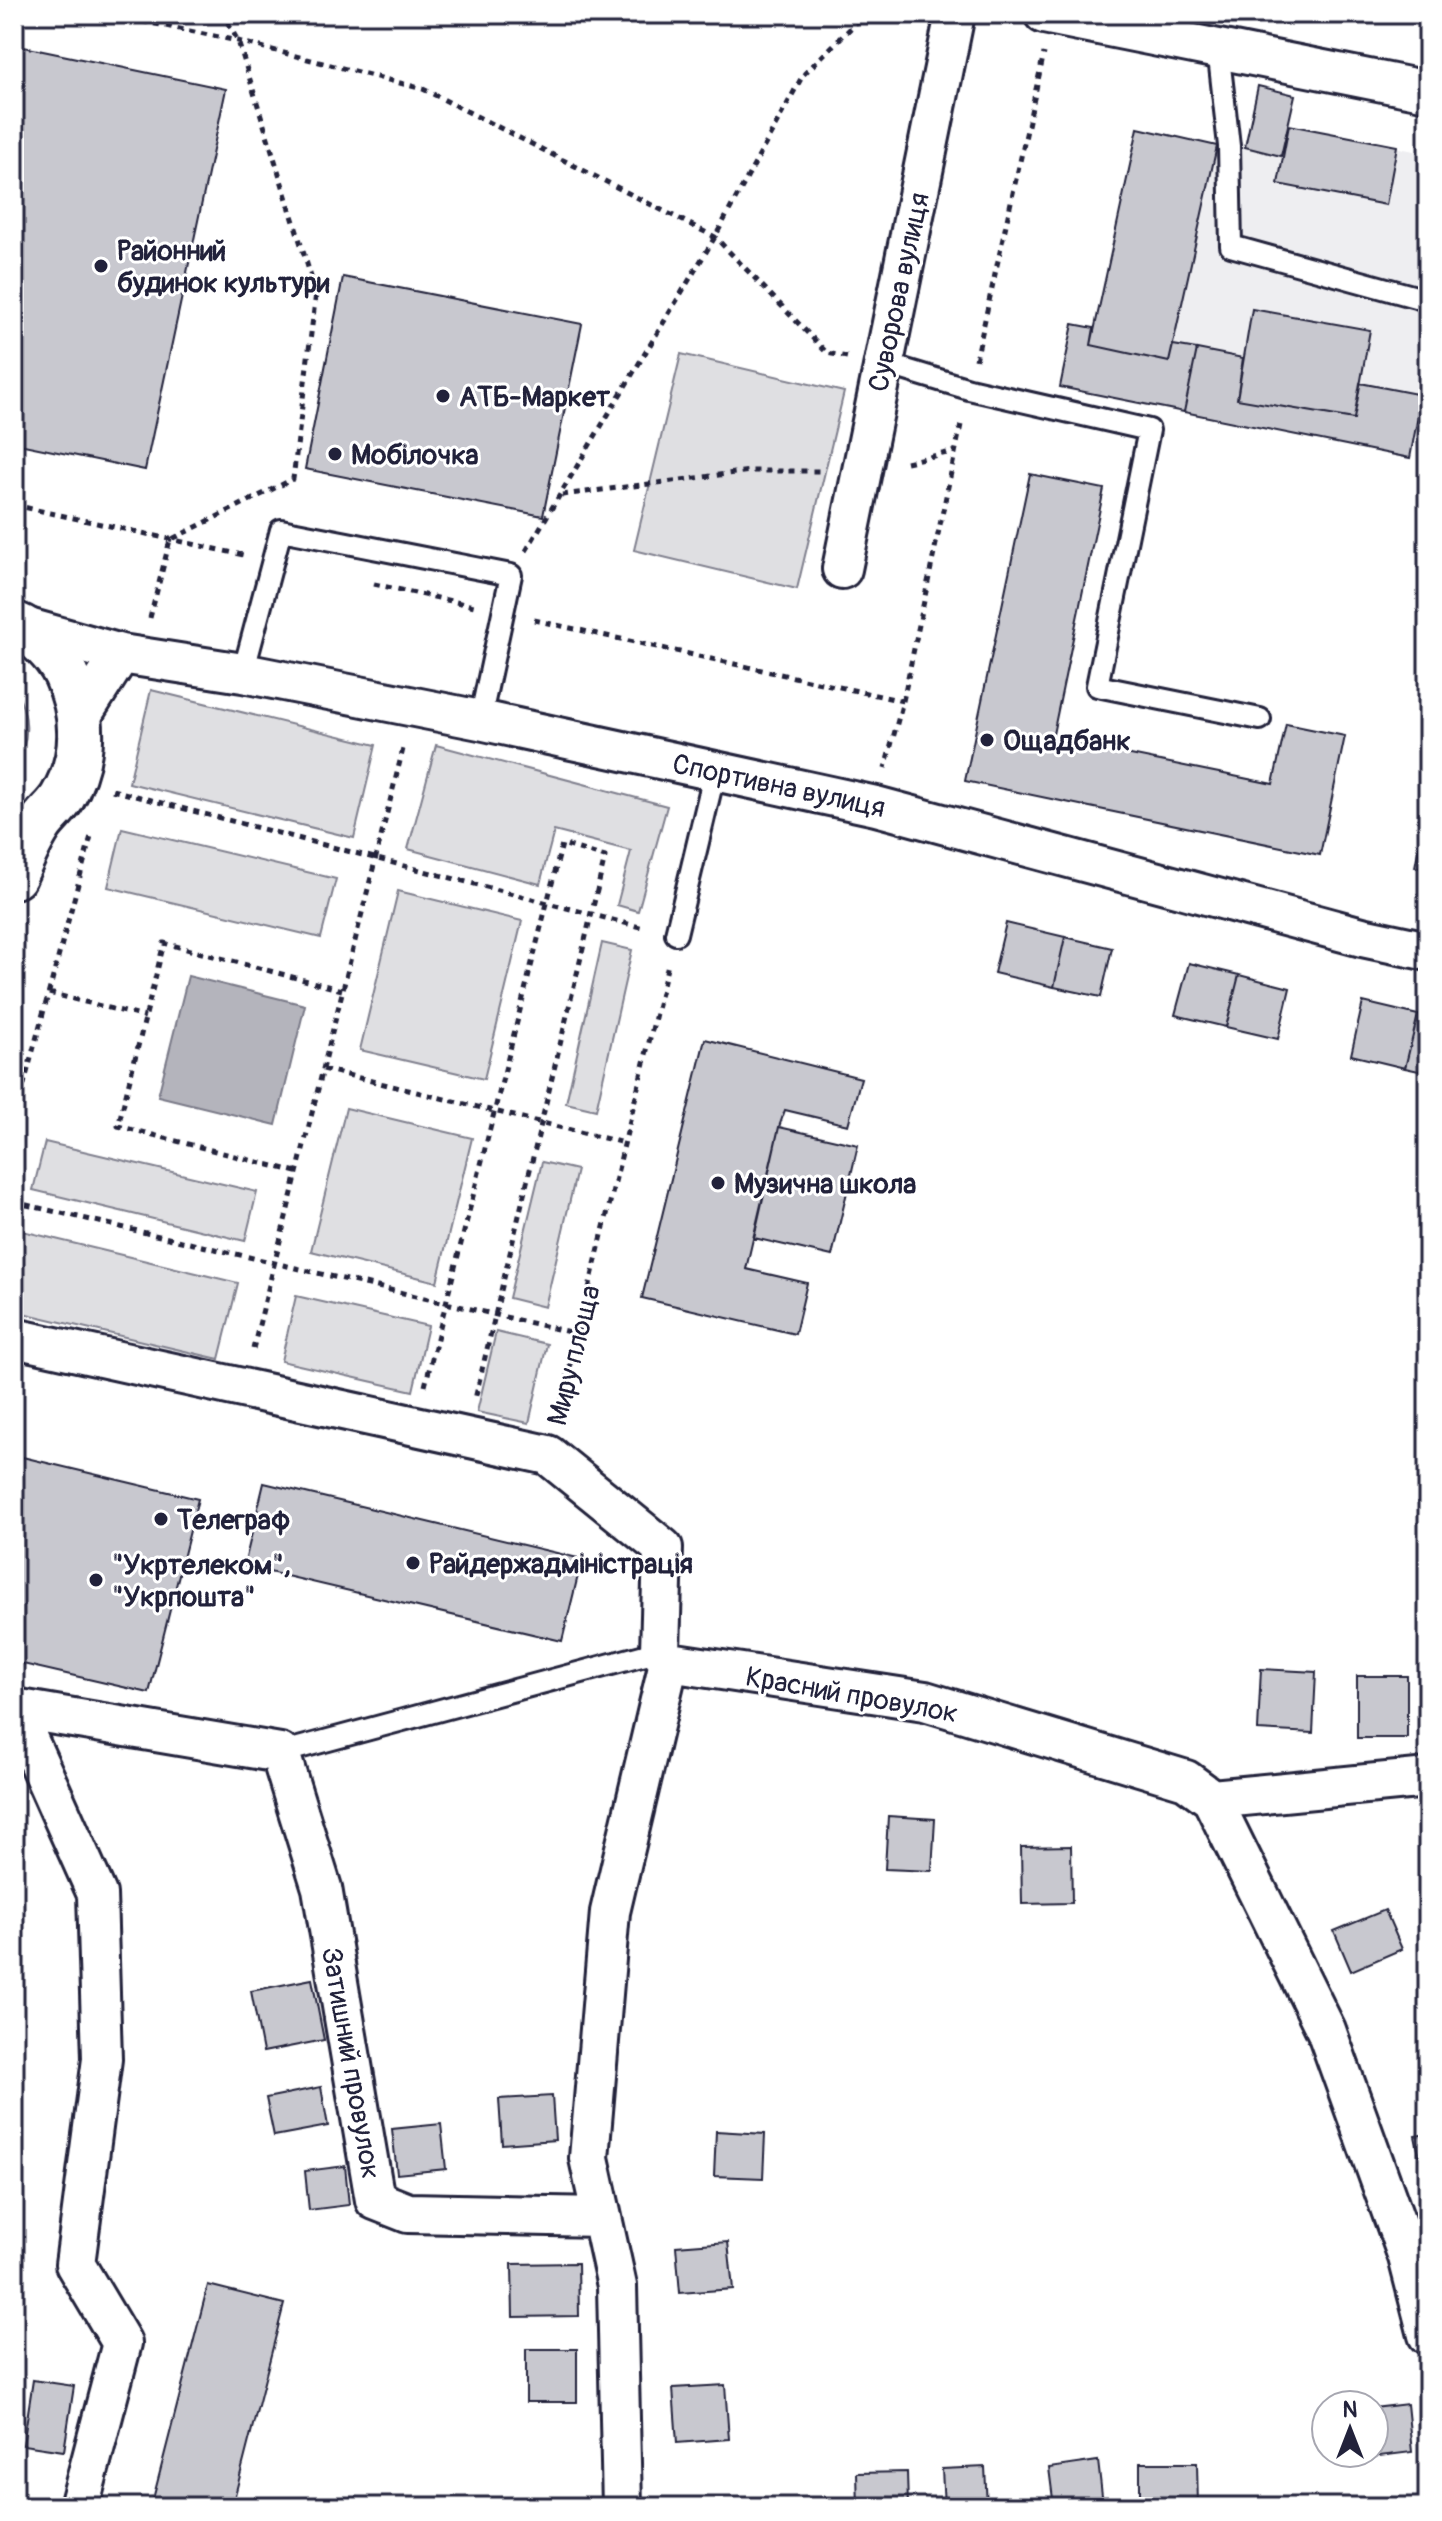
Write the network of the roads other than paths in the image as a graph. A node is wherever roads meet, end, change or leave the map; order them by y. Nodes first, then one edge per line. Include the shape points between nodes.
1 (955, 14) edge
2 (1044, 14) edge
3 (1218, 48) junction
4 (1428, 91) edge
5 (1423, 299) dead end
6 (883, 363) junction
7 (842, 569) dead end
8 (17, 625) edge
9 (121, 654) junction
10 (243, 673) junction
11 (80, 718) junction
12 (1260, 719) dead end
13 (480, 720) junction
14 (715, 771) junction
15 (27, 833) edge
16 (14, 876) edge
17 (676, 934) road end
18 (1428, 951) edge
19 (14, 1338) edge
20 (664, 1656) junction
21 (280, 1753) junction
22 (1428, 1778) edge
23 (1212, 1799) junction
24 (601, 2217) junction
25 (1428, 2335) edge
26 (79, 2507) edge
27 (622, 2507) edge

1 - 6 street, Суворова вулиця
2 - 3 street
3 - 4 street
3 - 5 lane via 1229,146 1231,246
6 - 7 street, Суворова вулиця
6 - 12 lane via 969,389 1149,430 1097,686
8 - 9 street, Спортивна вулиця
8 - 11 street via 62,666
9 - 10 street, Спортивна вулиця
9 - 11 street
10 - 13 street, Спортивна вулиця
10 - 13 lane via 281,530 511,575
11 - 15 street via 73,776 61,800
13 - 14 street, Спортивна вулиця
14 - 17 lane
14 - 18 street, Спортивна вулиця via 876,806
15 - 16 street
19 - 20 street, Миру площа via 548,1455 663,1548
20 - 21 lane
20 - 23 street, Красний провулок via 925,1701 1186,1780
20 - 24 street via 610,1912 589,2158
21 - 24 street, Затишний провулок via 322,1888 375,2200 408,2213
21 - 26 street via 14,1708 97,1894 102,2059 75,2264 122,2343
22 - 23 street
23 - 25 street via 1326,2030 1408,2257
24 - 27 street via 617,2286

